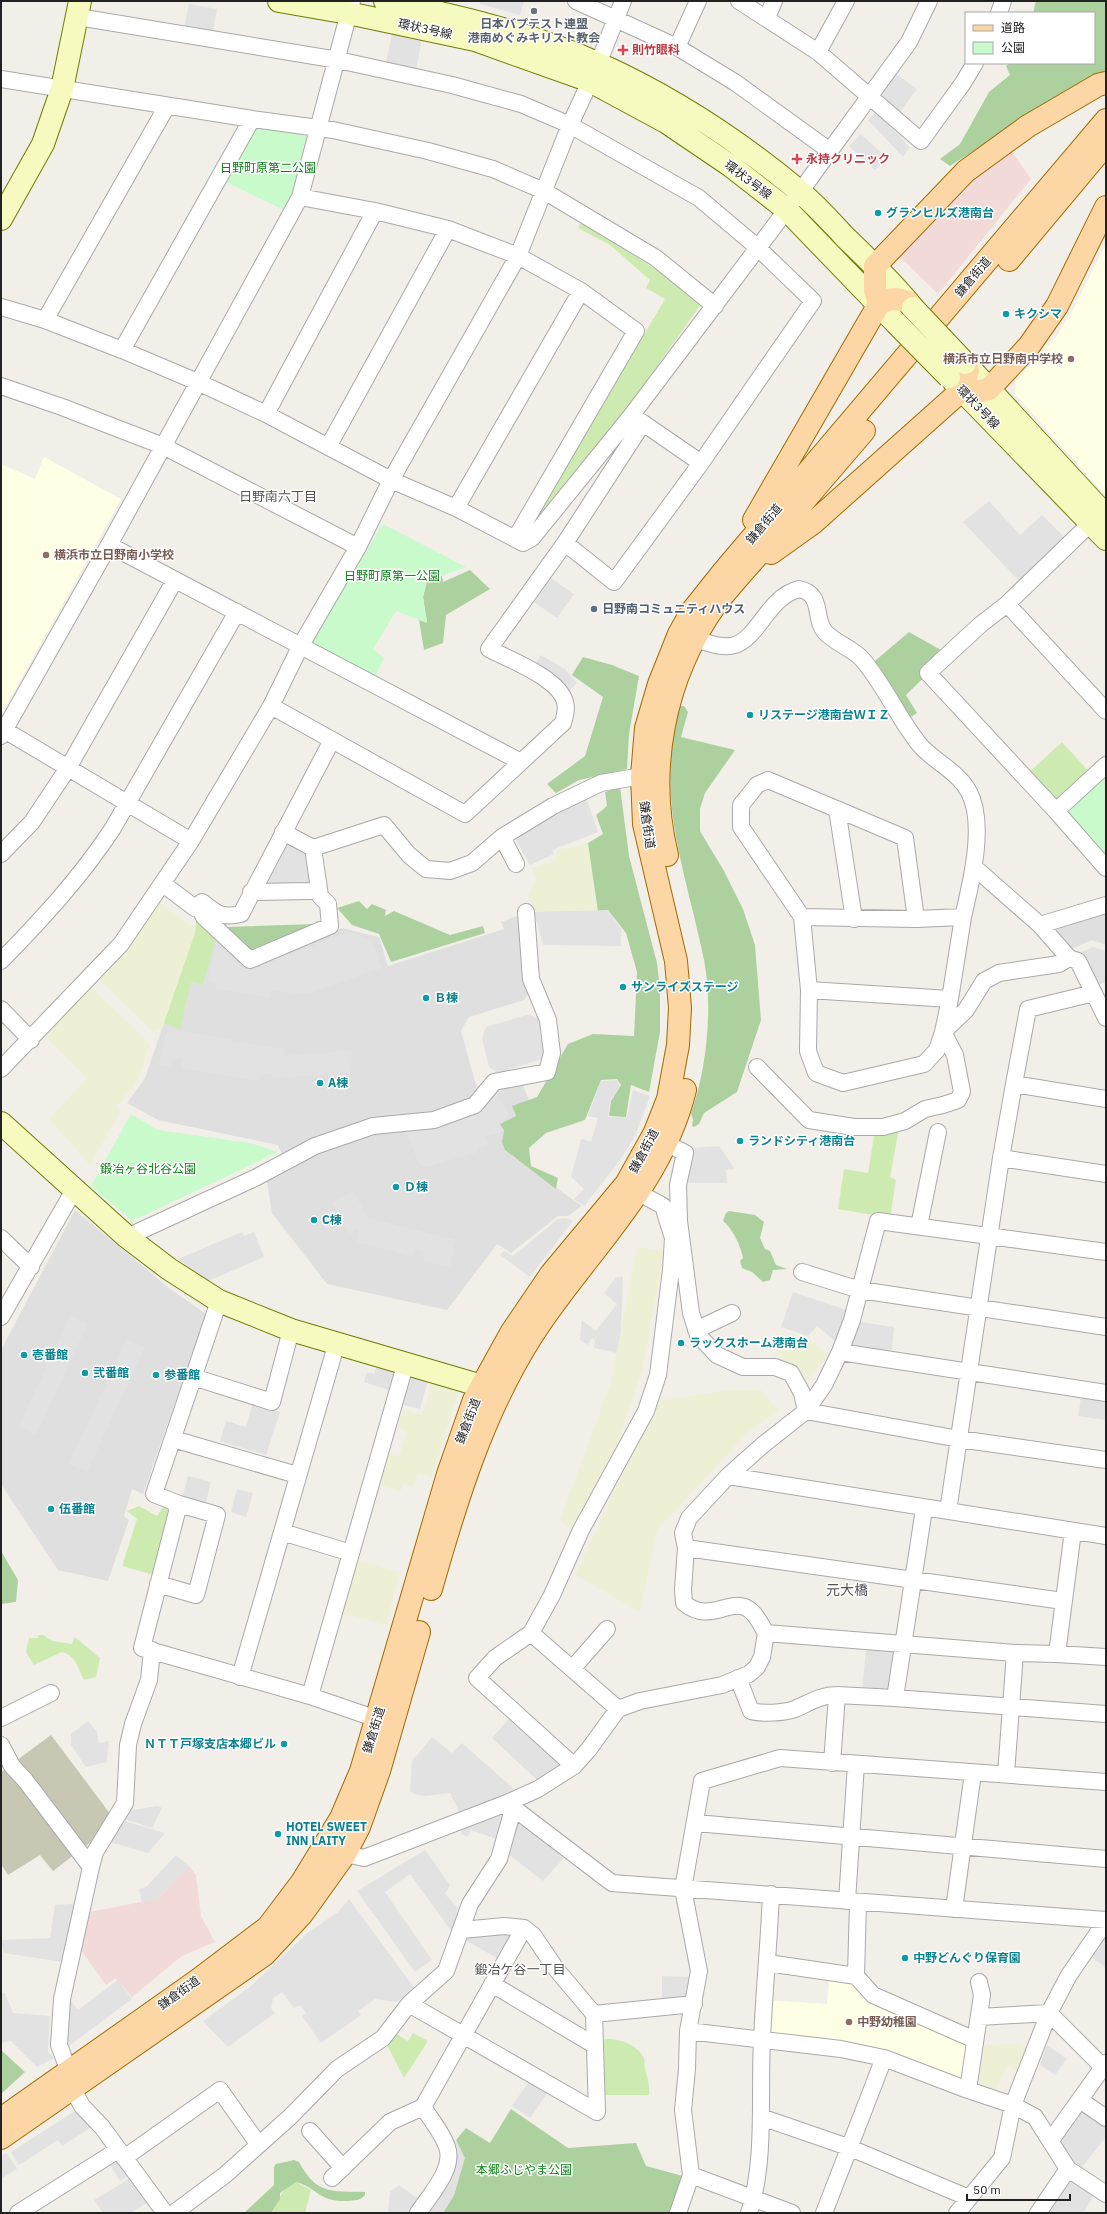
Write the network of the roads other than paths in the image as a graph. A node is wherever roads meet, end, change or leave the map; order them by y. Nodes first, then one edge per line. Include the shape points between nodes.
1 (279, 1) edge
2 (386, 1) edge
3 (576, 1) edge
4 (623, 1) edge
5 (698, 1) edge
6 (739, 1) edge
7 (774, 1) edge
8 (846, 1) edge
9 (929, 1) edge
10 (1003, 1) edge
11 (350, 7) edge
12 (79, 9) edge
13 (999, 12) edge
14 (767, 18) junction
15 (615, 20) junction
16 (677, 47) junction
17 (818, 52) junction
18 (338, 60) junction
19 (974, 64) edge
20 (594, 72) junction
21 (1, 79) edge
22 (1106, 83) edge
23 (62, 89) junction
24 (869, 95) junction
25 (167, 106) junction
26 (252, 119) junction
27 (1106, 120) edge
28 (570, 125) junction
29 (319, 128) junction
30 (1106, 144) edge
31 (830, 151) junction
32 (544, 191) junction
33 (800, 192) junction
34 (300, 197) junction
35 (1106, 207) edge
36 (786, 209) junction
37 (375, 211) junction
38 (1, 219) edge
39 (448, 229) junction
40 (757, 246) junction
41 (518, 256) junction
42 (875, 266) junction
43 (581, 291) junction
44 (879, 304) junction
45 (911, 305) junction
46 (1, 306) edge
47 (715, 306) junction
48 (45, 320) junction
49 (122, 350) junction
50 (965, 363) junction
51 (200, 383) junction
52 (956, 383) junction
53 (1, 386) edge
54 (989, 389) junction
55 (266, 414) junction
56 (637, 420) junction
57 (163, 446) junction
58 (328, 447) junction
59 (701, 463) junction
60 (391, 480) junction
61 (456, 508) junction
62 (1100, 517) edge
63 (515, 539) junction
64 (1106, 539) edge
65 (565, 543) junction
66 (109, 545) junction
67 (358, 547) junction
68 (733, 573) junction
69 (175, 580) junction
70 (1007, 604) junction
71 (237, 612) junction
72 (687, 636) junction
73 (301, 646) junction
74 (271, 706) junction
75 (1106, 712) edge
76 (2, 731) edge
77 (332, 740) junction
78 (521, 762) junction
79 (1106, 765) edge
80 (68, 768) junction
81 (642, 776) junction
82 (128, 802) junction
83 (837, 810) junction
84 (1056, 811) junction
85 (283, 832) junction
86 (502, 837) junction
87 (191, 841) junction
88 (313, 848) junction
89 (1, 854) edge
90 (516, 864) dead end
91 (974, 867) junction
92 (1106, 868) edge
93 (163, 884) junction
94 (311, 891) dead end
95 (252, 892) junction
96 (198, 905) junction
97 (1106, 905) edge
98 (526, 912) dead end
99 (802, 916) junction
100 (963, 917) junction
101 (854, 919) junction
102 (916, 919) junction
103 (1040, 925) junction
104 (1069, 958) junction
105 (1, 961) edge
106 (808, 990) junction
107 (1094, 993) junction
108 (950, 999) junction
109 (1, 1009) edge
110 (1106, 1018) edge
111 (943, 1032) junction
112 (31, 1040) junction
113 (757, 1068) dead end
114 (1, 1069) edge
115 (1014, 1084) junction
116 (1106, 1099) edge
117 (1, 1123) edge
118 (938, 1132) dead end
119 (666, 1143) junction
120 (1000, 1158) junction
121 (1106, 1174) edge
122 (74, 1190) junction
123 (639, 1193) junction
124 (674, 1220) junction
125 (919, 1226) junction
126 (128, 1236) junction
127 (989, 1236) junction
128 (1, 1238) edge
129 (1106, 1252) edge
130 (31, 1267) junction
131 (802, 1272) dead end
132 (860, 1290) junction
133 (219, 1301) junction
134 (978, 1308) junction
135 (732, 1313) dead end
136 (1, 1317) edge
137 (1106, 1327) edge
138 (291, 1330) junction
139 (696, 1330) junction
140 (337, 1342) junction
141 (840, 1352) junction
142 (406, 1362) junction
143 (969, 1373) junction
144 (193, 1377) junction
145 (492, 1388) junction
146 (1106, 1393) edge
147 (806, 1411) junction
148 (959, 1438) junction
149 (173, 1439) junction
150 (1106, 1460) edge
151 (297, 1475) junction
152 (728, 1476) junction
153 (179, 1504) junction
154 (924, 1508) junction
155 (948, 1511) junction
156 (1073, 1531) junction
157 (282, 1532) junction
158 (1106, 1536) edge
159 (686, 1548) junction
160 (351, 1553) junction
161 (913, 1579) junction
162 (158, 1584) junction
163 (1063, 1601) junction
164 (607, 1629) dead end
165 (531, 1633) junction
166 (766, 1633) junction
167 (903, 1644) junction
168 (152, 1650) junction
169 (1015, 1653) junction
170 (1057, 1654) junction
171 (1106, 1657) edge
172 (572, 1669) junction
173 (240, 1677) junction
174 (738, 1678) junction
175 (51, 1693) dead end
176 (837, 1695) junction
177 (310, 1696) junction
178 (895, 1698) junction
179 (1011, 1707) junction
180 (618, 1709) junction
181 (1106, 1714) edge
182 (1, 1718) edge
183 (377, 1719) junction
184 (1, 1745) edge
185 (832, 1763) junction
186 (856, 1764) junction
187 (574, 1766) junction
188 (973, 1773) junction
189 (1006, 1774) junction
190 (1106, 1782) edge
191 (507, 1803) junction
192 (696, 1823) junction
193 (851, 1836) junction
194 (964, 1846) junction
195 (323, 1849) junction
196 (345, 1854) junction
197 (1106, 1859) edge
198 (91, 1867) junction
199 (683, 1889) junction
200 (771, 1894) junction
201 (852, 1901) junction
202 (954, 1909) junction
203 (1106, 1921) edge
204 (524, 1928) junction
205 (462, 1930) junction
206 (768, 1963) junction
207 (856, 1976) junction
208 (979, 1982) dead end
209 (492, 1984) junction
210 (409, 2004) junction
211 (694, 2004) junction
212 (1049, 2013) junction
213 (594, 2014) junction
214 (979, 2018) junction
215 (688, 2031) junction
216 (463, 2036) junction
217 (762, 2040) junction
218 (975, 2040) junction
219 (594, 2045) junction
220 (884, 2058) junction
221 (1104, 2065) edge
222 (69, 2080) junction
223 (968, 2090) junction
224 (1080, 2100) junction
225 (1012, 2105) junction
226 (422, 2107) junction
227 (761, 2117) junction
228 (1106, 2118) edge
229 (1, 2119) edge
230 (310, 2131) dead end
231 (1, 2138) edge
232 (1051, 2140) junction
233 (259, 2145) junction
234 (848, 2147) junction
235 (121, 2154) junction
236 (1068, 2169) junction
237 (691, 2175) junction
238 (1106, 2194) edge
239 (968, 2198) junction
240 (752, 2206) edge
241 (18, 2213) edge
242 (165, 2213) edge
243 (174, 2213) edge
244 (418, 2213) edge
245 (678, 2213) edge
246 (792, 2213) edge
247 (824, 2213) edge
248 (957, 2213) edge
249 (1038, 2213) edge

1 - 11 street, 環状3号線
2 - 20 street, 環状3号線 via 523,35
3 - 15 street
4 - 15 street
5 - 16 street
6 - 14 street
7 - 14 street
8 - 17 street
9 - 24 street via 909,42
10 - 13 street
11 - 18 street
11 - 20 street, 環状3号線
12 - 18 street
12 - 23 street
14 - 17 street
15 - 16 street
15 - 20 street
16 - 31 street via 736,83
17 - 24 street
18 - 28 street via 452,85 520,104
18 - 29 street
19 - 24 street via 922,141
20 - 28 street
20 - 33 street, 環状3号線 via 677,105 743,148
20 - 36 street, 環状3号線 via 731,166
21 - 23 street
22 - 42 main road via 1098,85 1028,126 966,171
23 - 25 street
23 - 38 street via 43,144
24 - 31 street
25 - 26 street
25 - 48 street
26 - 29 street
26 - 49 street
27 - 68 main road, 鎌倉街道
28 - 32 street
28 - 40 street via 699,198
29 - 32 street via 428,151 493,169
29 - 34 street
30 - 68 main road, 鎌倉街道
31 - 33 street
32 - 41 street
32 - 47 street via 656,258
33 - 36 street
33 - 42 street, 環状3号線
34 - 37 street
34 - 51 street
35 - 54 main road via 1057,306 1029,346
36 - 40 street
36 - 44 street, 環状3号線
37 - 39 street
37 - 55 street
39 - 41 street
39 - 58 street
40 - 47 street
40 - 59 street via 813,301
41 - 43 street
41 - 60 street
42 - 44 main road via 875,290
42 - 45 street, 環状3号線
43 - 61 street
43 - 63 street via 636,331
44 - 45 main road via 898,298
44 - 52 street, 環状3号線, bridge
44 - 68 main road
45 - 50 street, 環状3号線, bridge
46 - 48 street
47 - 56 street
48 - 49 street
49 - 51 street
50 - 52 main road via 968,371
50 - 54 street, 環状3号線
51 - 55 street
51 - 57 street
52 - 54 main road via 976,392
52 - 62 street, 環状3号線
52 - 68 main road via 813,523
53 - 57 street
54 - 62 street, 環状3号線
55 - 58 street
56 - 59 street
56 - 63 street via 532,538 523,543
56 - 65 street
57 - 66 street
57 - 67 street
58 - 60 street
59 - 65 street via 614,582
60 - 61 street
60 - 67 street
61 - 63 street
62 - 64 street, 環状3号線
62 - 70 street
65 - 78 street via 489,649 547,680 558,688 565,701 563,723
66 - 69 street
66 - 76 street
67 - 73 street
68 - 72 main road, 鎌倉街道 via 692,611
69 - 71 street
69 - 80 street
70 - 75 street
70 - 84 street via 928,673
71 - 73 street
71 - 82 street
72 - 81 main road, 鎌倉街道 via 659,684 646,728
72 - 91 street via 704,642 735,645 744,639 782,596 799,589 811,593 824,631 861,659 920,745 957,776 970,792 977,831
72 - 119 main road, 鎌倉街道 via 667,710 658,776 661,832 691,959 695,1013 690,1070 674,1126
73 - 74 street
73 - 78 street
74 - 77 street
74 - 87 street
76 - 80 street
77 - 78 street via 465,814
77 - 85 street
79 - 84 street
80 - 82 street
80 - 89 street via 32,822
81 - 86 street via 601,783 553,806
81 - 145 main road, 鎌倉街道 via 644,824 676,961 680,1008 678,1045 668,1099 655,1132 626,1184 551,1274 511,1333
82 - 87 street
82 - 105 street via 96,852 67,890
83 - 99 street via 768,780 757,785 741,805 741,827
83 - 101 street
83 - 102 street via 905,838
84 - 92 street
85 - 88 street
85 - 95 street
86 - 88 street via 472,863 450,871 426,869 409,855 384,825
86 - 90 street
87 - 93 street
88 - 96 street via 320,896 328,904 330,926 250,960 204,917
91 - 100 street
91 - 103 street
93 - 96 street via 194,908
93 - 112 street via 120,944
94 - 95 street
95 - 96 street via 241,914 217,914 202,902
97 - 103 street
98 - 126 street via 531,978 548,1020 552,1053 547,1072 494,1082 475,1106 434,1120 372,1126 315,1146 255,1178
99 - 101 street
99 - 106 street
100 - 102 street
100 - 108 street
101 - 102 street
103 - 104 street
104 - 107 street via 1078,961
104 - 111 street via 1059,964 999,974 984,981 966,1010
106 - 108 street
106 - 111 street via 808,1052 816,1072 843,1083 924,1064 937,1050
107 - 110 street
107 - 115 street via 1028,1009
108 - 111 street
109 - 112 street
111 - 113 street via 955,1055 962,1092 958,1100 925,1109 905,1121 883,1127 854,1127 809,1120
112 - 114 street
115 - 116 street
115 - 120 street
117 - 122 street
118 - 125 street
119 - 123 main road, 鎌倉街道
119 - 124 street via 685,1153
120 - 121 street
120 - 127 street
122 - 126 street
122 - 130 street
123 - 124 street via 663,1206
123 - 145 main road, 鎌倉街道
124 - 139 street
124 - 165 street via 671,1270 658,1375 649,1404 581,1530 552,1595
125 - 127 street
125 - 132 street via 878,1220
126 - 133 street via 169,1269
127 - 129 street
127 - 134 street
128 - 130 street
130 - 136 street
131 - 132 street
132 - 134 street
132 - 141 street
133 - 138 street
133 - 144 street
134 - 137 street
134 - 143 street
135 - 139 street
138 - 140 street
138 - 144 street via 272,1402
139 - 147 street via 717,1355 743,1367 775,1367 791,1373 802,1393
140 - 142 street
140 - 151 street
141 - 143 street
141 - 147 street via 824,1385
142 - 145 street
142 - 160 street
143 - 146 street
143 - 148 street
144 - 149 street
145 - 183 main road, 鎌倉街道 via 474,1400 448,1474
145 - 196 main road, 鎌倉街道 via 378,1771 359,1827
147 - 148 street
147 - 152 street
148 - 150 street
148 - 155 street
149 - 151 street
149 - 153 street via 154,1494
151 - 157 street
152 - 154 street
152 - 159 street via 689,1518 683,1533
153 - 162 street
153 - 162 street via 217,1515 196,1595
154 - 155 street
154 - 161 street
155 - 156 street
156 - 158 street
156 - 163 street
157 - 160 street
157 - 173 street
159 - 161 street
159 - 166 street via 684,1603 693,1611 703,1612 738,1605 752,1612
160 - 177 street
161 - 163 street
161 - 167 street
162 - 168 street via 142,1648
163 - 170 street
164 - 172 street
165 - 172 street
165 - 187 street via 495,1658 477,1678
166 - 167 street
166 - 174 street via 762,1656 757,1667 749,1674
167 - 169 street
167 - 178 street
168 - 173 street
168 - 198 street via 149,1680 128,1745 125,1803 95,1852
169 - 170 street
169 - 179 street
170 - 171 street
172 - 180 street
173 - 177 street
174 - 176 street via 751,1711 757,1713 794,1709 814,1699
174 - 180 street via 722,1685 640,1701
175 - 182 street
176 - 178 street
176 - 185 street
177 - 183 street
178 - 179 street
179 - 181 street
179 - 189 street
180 - 187 street via 590,1749
183 - 195 main road, 鎌倉街道 via 362,1771 341,1818
184 - 198 street via 12,1766
185 - 186 street
185 - 192 street via 780,1758 702,1781
186 - 188 street
186 - 193 street
187 - 191 street via 538,1789
188 - 189 street
188 - 194 street
189 - 190 street
191 - 196 street via 364,1858
191 - 199 street via 612,1883
191 - 205 street via 512,1813 499,1859 470,1904
192 - 193 street
192 - 199 street
193 - 194 street
193 - 201 street
194 - 197 street
194 - 202 street
195 - 196 street
195 - 222 main road, 鎌倉街道 via 268,1927
196 - 222 main road, 鎌倉街道 via 302,1914 264,1955
198 - 222 street via 59,2020 58,2045
199 - 200 street
199 - 211 street via 699,1971
200 - 201 street
200 - 206 street
201 - 202 street
201 - 207 street
202 - 203 street
203 - 212 street via 1069,1975
204 - 205 street via 504,1926
204 - 209 street
204 - 213 street via 534,1935 556,1969
205 - 210 street via 446,1972
206 - 207 street
206 - 217 street
207 - 218 street via 873,1995
208 - 214 street via 982,1995
209 - 216 street
209 - 219 street
210 - 216 street
210 - 233 street via 383,2038 337,2069
211 - 213 street
211 - 215 street
212 - 214 street
212 - 221 street
212 - 225 street
213 - 219 street
214 - 218 street
215 - 217 street
215 - 237 street via 688,2069 683,2110
216 - 219 street via 597,2112
216 - 226 street
217 - 220 street via 841,2049
217 - 227 street
218 - 223 street
220 - 223 street
220 - 234 street
221 - 224 street
222 - 229 main road, 鎌倉街道
222 - 231 main road, 鎌倉街道
222 - 235 street via 82,2106 102,2127
223 - 225 street
224 - 228 street
224 - 232 street
225 - 232 street via 1035,2117
225 - 239 street via 1002,2158
226 - 230 street via 390,2122 337,2173
226 - 244 street via 448,2148 447,2166
227 - 234 street
227 - 240 street
232 - 236 street
233 - 235 street via 220,2090
233 - 243 street via 225,2175
234 - 239 street
234 - 247 street
235 - 241 street
235 - 242 street
236 - 238 street
236 - 249 street
237 - 240 street
237 - 245 street
239 - 248 street
240 - 246 street

